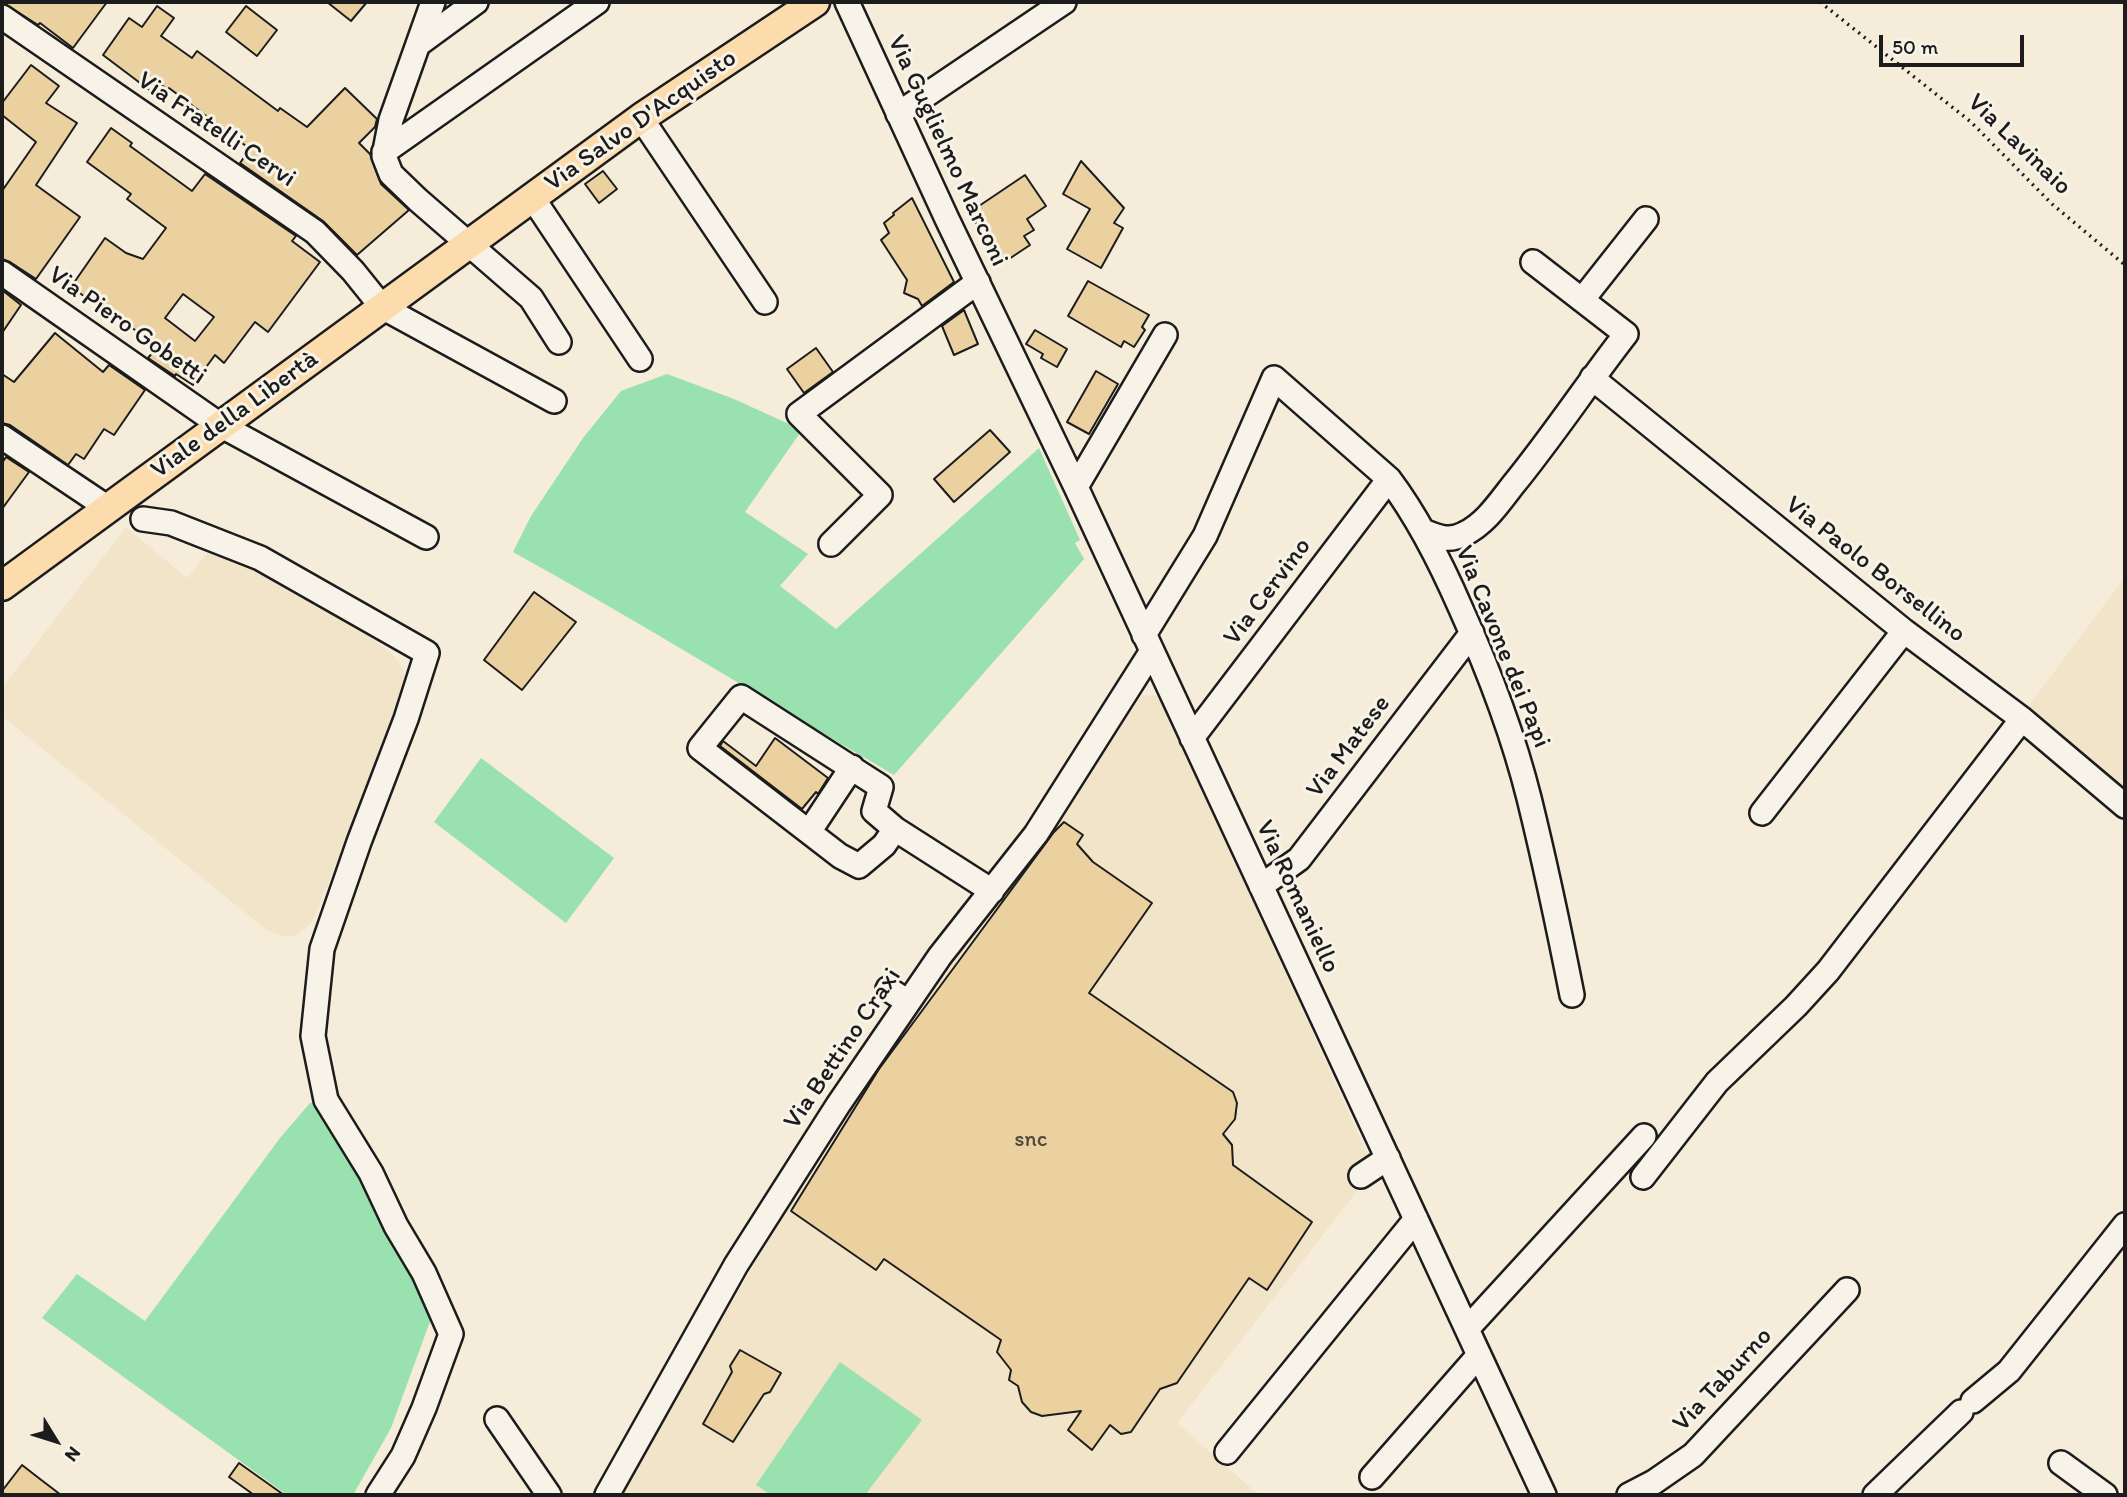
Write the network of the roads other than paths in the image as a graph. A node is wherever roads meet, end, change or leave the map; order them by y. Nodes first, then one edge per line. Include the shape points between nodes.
1 (433, 2) edge
2 (476, 2) edge
3 (597, 2) edge
4 (815, 2) edge
5 (847, 2) edge
6 (1064, 2) edge
7 (2, 17) edge
8 (420, 43) junction
9 (898, 114) junction
10 (641, 118) junction
11 (384, 152) junction
12 (532, 197) junction
13 (1646, 219) dead end
14 (469, 244) junction
15 (1533, 262) dead end
16 (2, 273) edge
17 (978, 282) junction
18 (1582, 300) junction
19 (765, 302) dead end
20 (382, 307) junction
21 (998, 324) joint
22 (1165, 335) dead end
23 (559, 342) dead end
24 (640, 359) dead end
25 (1274, 378) joint
26 (1592, 378) junction
27 (554, 401) dead end
28 (220, 425) junction
29 (2, 437) edge
30 (1389, 479) junction
31 (1076, 486) junction
32 (115, 503) junction
33 (1423, 531) junction
34 (426, 537) dead end
35 (831, 544) dead end
36 (2, 586) edge
37 (1903, 631) junction
38 (1472, 633) junction
39 (1148, 643) junction
40 (2022, 719) junction
41 (1192, 738) junction
42 (852, 767) junction
43 (2125, 806) edge
44 (1762, 813) dead end
45 (895, 829) junction
46 (809, 832) junction
47 (1261, 886) junction
48 (992, 891) junction
49 (888, 989) dead end
50 (1572, 995) dead end
51 (908, 1002) junction
52 (1644, 1136) dead end
53 (1388, 1158) junction
54 (1361, 1176) dead end
55 (1643, 1177) dead end
56 (1416, 1219) junction
57 (2125, 1225) edge
58 (1847, 1290) dead end
59 (1467, 1329) junction
60 (1479, 1355) junction
61 (497, 1419) dead end
62 (1227, 1452) dead end
63 (2061, 1463) dead end
64 (1372, 1477) dead end
65 (1877, 1494) edge
66 (377, 1495) edge
67 (549, 1495) edge
68 (607, 1495) edge
69 (1544, 1495) edge
70 (1629, 1495) edge
71 (2105, 1495) edge

1 - 8 street
2 - 8 street
3 - 11 street
4 - 10 main road, Via Salvo D'Acquisto
5 - 9 street, Via Guglielmo Marconi
6 - 9 street
7 - 20 street, Via Fratelli Cervi via 315,232
8 - 11 street
9 - 17 street, Via Guglielmo Marconi
10 - 12 main road, Via Salvo D'Acquisto
10 - 19 street
11 - 14 street via 391,174
12 - 14 main road, Via Salvo D'Acquisto
12 - 24 street
13 - 18 street
14 - 20 main road, Viale della Libertà
14 - 23 street via 531,298
15 - 18 street
16 - 28 street, Via Piero Gobetti
17 - 21 street, Via Guglielmo Marconi
17 - 35 street via 799,414 880,495
18 - 26 street via 1626,334
20 - 27 street
20 - 28 main road, Viale della Libertà
21 - 31 street, Via Romaniello
22 - 31 street
25 - 30 street, Via Cavone dei Papi
25 - 39 street, Via Bettino Craxi via 1205,536
26 - 33 street via 1489,516 1464,535 1444,540
26 - 37 street, Via Paolo Borsellino
28 - 32 main road, Viale della Libertà
28 - 34 street, Via Piero Gobetti
29 - 32 street
30 - 33 street, Via Cavone dei Papi
30 - 41 street, Via Cervino
31 - 39 street, Via Romaniello
32 - 36 main road, Viale della Libertà
32 - 66 street via 162,536 201,536 260,558 427,653 322,949 313,1036 326,1100 424,1273 451,1334 408,1444
33 - 38 street, Via Cavone dei Papi
37 - 40 street, Via Paolo Borsellino
37 - 44 street
38 - 47 street, Via Matese via 1299,859
38 - 50 street, Via Cavone dei Papi via 1529,797
39 - 41 street, Via Romaniello
39 - 48 street, Via Bettino Craxi via 1036,834
40 - 43 street, Via Paolo Borsellino
40 - 55 street via 1828,971 1717,1082
41 - 47 street, Via Romaniello
42 - 45 street via 881,787 874,811
42 - 46 street
42 - 46 street via 741,696 700,748
45 - 46 street via 859,866
45 - 48 street
47 - 53 street, Via Romaniello
48 - 51 street, Via Bettino Craxi
49 - 51 street
51 - 68 street, Via Bettino Craxi via 739,1254
52 - 59 street
53 - 54 street
53 - 56 street, Via Romaniello
56 - 59 street, Via Romaniello
56 - 62 street
57 - 65 street via 2009,1371
58 - 70 street, Via Taburno via 1693,1455
59 - 60 street, Via Romaniello
60 - 64 street
60 - 69 street, Via Romaniello
61 - 67 street
63 - 71 street

